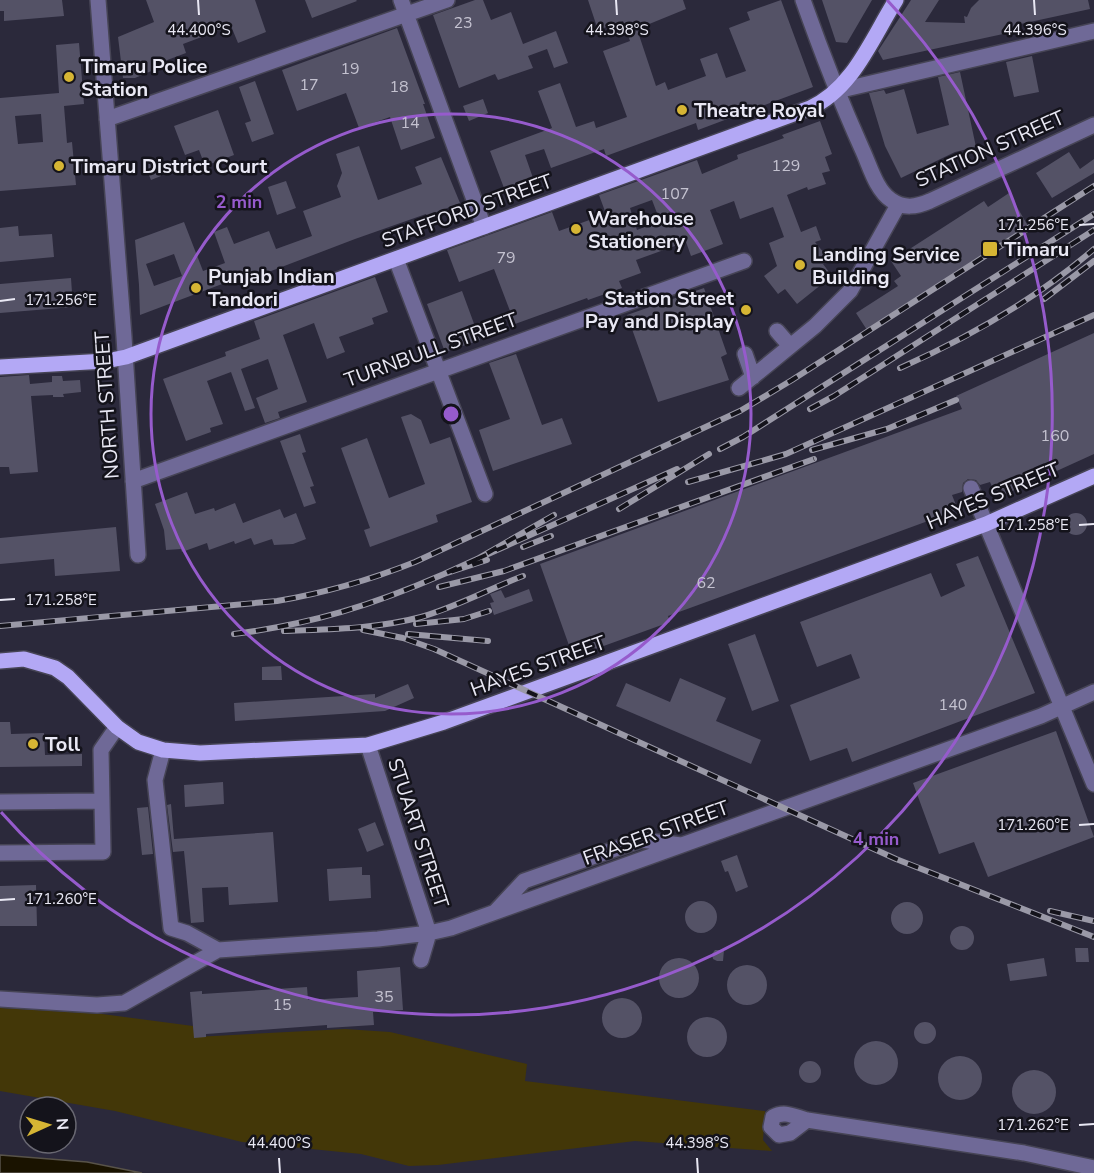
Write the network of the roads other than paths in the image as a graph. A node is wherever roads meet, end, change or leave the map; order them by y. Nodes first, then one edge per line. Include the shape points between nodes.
1 (98, 0) edge
2 (447, 0) edge
3 (803, 0) edge
4 (896, 0) edge
5 (404, 7) edge
6 (1094, 31) edge
7 (837, 91) junction
8 (107, 119) junction
9 (1094, 125) edge
10 (898, 205) junction
11 (484, 227) junction
12 (396, 259) junction
13 (744, 261) dead end
14 (777, 331) dead end
15 (790, 346) junction
16 (745, 354) dead end
17 (126, 357) junction
18 (0, 367) edge
19 (438, 370) junction
20 (753, 377) junction
21 (739, 388) dead end
22 (1094, 476) edge
23 (134, 481) junction
24 (971, 488) dead end
25 (485, 494) dead end
26 (986, 524) junction
27 (138, 555) dead end
28 (0, 661) edge
29 (1094, 692) edge
30 (1063, 706) junction
31 (117, 728) junction
32 (368, 745) junction
33 (163, 750) junction
34 (1094, 784) edge
35 (102, 801) junction
36 (0, 802) edge
37 (683, 846) junction
38 (0, 853) edge
39 (493, 915) junction
40 (429, 933) junction
41 (218, 950) junction
42 (422, 960) dead end
43 (0, 999) edge
44 (807, 1120) dead end
45 (1094, 1168) edge

1 - 8 street, NORTH STREET
2 - 5 street
3 - 7 street
4 - 7 main road, STAFFORD STREET
5 - 8 street
5 - 11 street
6 - 7 street
7 - 10 street via 880,188
7 - 11 main road, STAFFORD STREET via 810,108
8 - 17 street, NORTH STREET
9 - 10 street, STATION STREET via 930,201 912,207
10 - 15 street, STATION STREET via 850,291
11 - 12 main road, STAFFORD STREET
12 - 17 main road, STAFFORD STREET
12 - 19 street
13 - 19 street, TURNBULL STREET
14 - 15 street
15 - 20 street, STATION STREET
16 - 20 street
17 - 18 main road, STAFFORD STREET
17 - 23 street, NORTH STREET
19 - 23 street, TURNBULL STREET
19 - 25 street
20 - 21 street, STATION STREET
22 - 26 main road, HAYES STREET
23 - 27 street, NORTH STREET
24 - 26 street
26 - 30 street
26 - 32 main road, HAYES STREET via 444,722
28 - 31 main road, HAYES STREET via 24,659 55,668
29 - 30 street, FRASER STREET
30 - 34 street
30 - 37 street, FRASER STREET
31 - 33 main road, HAYES STREET via 138,742
31 - 35 street via 102,750
32 - 33 main road, HAYES STREET via 200,753
32 - 40 street, STUART STREET
33 - 41 street via 155,780 171,928
35 - 36 street
35 - 38 street via 103,852
37 - 39 street, FRASER STREET
37 - 39 street via 641,840 524,881
39 - 40 street, FRASER STREET
40 - 41 street, FRASER STREET
40 - 42 street
41 - 43 street via 124,1002 97,1005
44 - 45 street via 1024,1153

